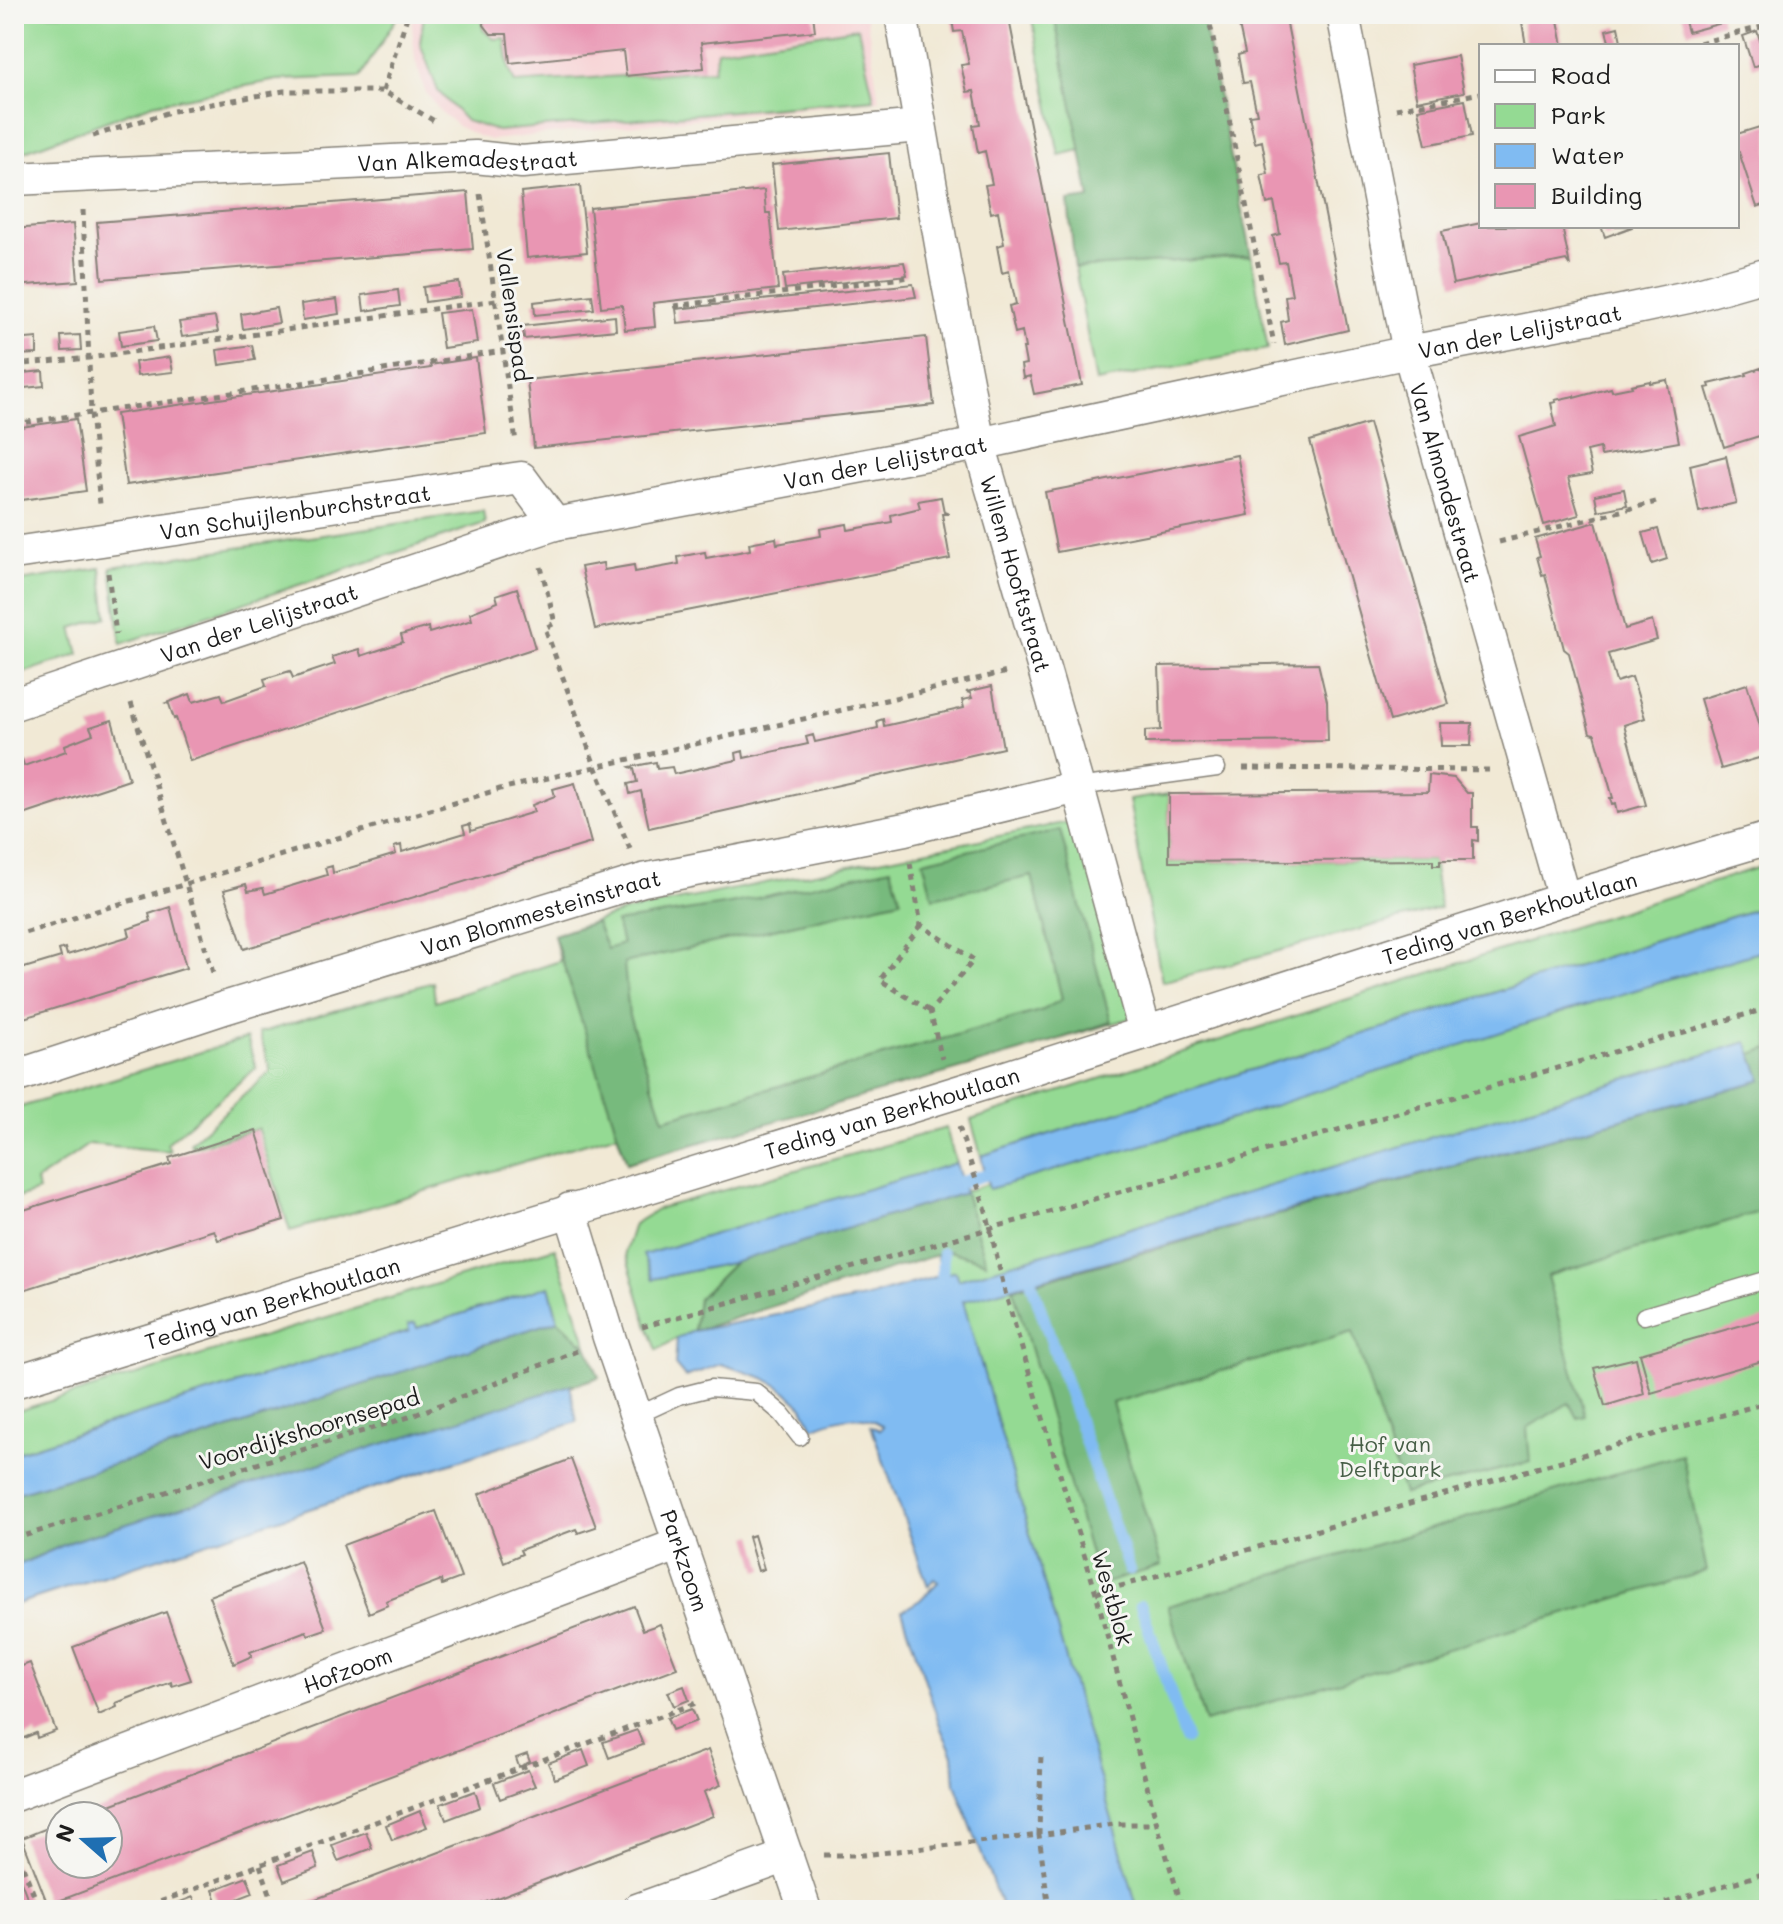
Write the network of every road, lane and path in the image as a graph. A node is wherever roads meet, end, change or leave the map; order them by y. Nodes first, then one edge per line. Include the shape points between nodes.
1 (408, 14) edge
2 (901, 14) edge
3 (1208, 14) edge
4 (1343, 14) edge
5 (1769, 25) edge
6 (1696, 44) edge
7 (383, 91) junction
8 (1479, 93) edge
9 (1364, 116) junction
10 (920, 126) junction
11 (85, 139) dead end
12 (475, 157) junction
13 (82, 175) junction
14 (14, 179) edge
15 (1769, 274) edge
16 (920, 275) dead end
17 (496, 300) junction
18 (674, 306) dead end
19 (503, 351) junction
20 (1409, 352) junction
21 (89, 358) junction
22 (14, 365) edge
23 (1281, 380) junction
24 (91, 413) junction
25 (14, 424) edge
26 (979, 444) junction
27 (521, 478) junction
28 (1656, 502) dead end
29 (543, 528) junction
30 (103, 539) junction
31 (1467, 551) junction
32 (14, 553) edge
33 (1043, 664) junction
34 (121, 667) junction
35 (14, 704) edge
36 (595, 766) junction
37 (1217, 768) joint
38 (1526, 771) junction
39 (1078, 787) junction
40 (905, 829) junction
41 (1769, 838) edge
42 (643, 880) junction
43 (185, 884) junction
44 (1564, 899) junction
45 (921, 925) junction
46 (14, 936) edge
47 (224, 1008) junction
48 (1769, 1008) edge
49 (930, 1011) junction
50 (1145, 1032) junction
51 (14, 1077) edge
52 (950, 1092) junction
53 (965, 1148) dead end
54 (570, 1209) junction
55 (990, 1227) junction
56 (1769, 1279) edge
57 (1644, 1316) dead end
58 (609, 1337) junction
59 (14, 1382) edge
60 (1766, 1403) edge
61 (636, 1416) junction
62 (1769, 1429) edge
63 (800, 1437) dead end
64 (14, 1539) edge
65 (680, 1544) junction
66 (1096, 1593) junction
67 (730, 1690) junction
68 (1041, 1753) dead end
69 (14, 1795) edge
70 (1157, 1824) junction
71 (1039, 1835) junction
72 (14, 1844) edge
73 (787, 1856) junction
74 (260, 1865) junction
75 (1769, 1872) edge
76 (40, 1910) edge
77 (138, 1910) edge
78 (276, 1910) edge
79 (637, 1910) edge
80 (805, 1910) edge
81 (1049, 1910) edge
82 (1183, 1910) edge
83 (1642, 1910) edge

1 - 7 path
2 - 10 street, Willem Hooftstraat
3 - 23 path
4 - 9 street, Van Almondestraat
5 - 6 path
7 - 11 path via 284,91 173,111
7 - 12 path via 450,131
8 - 9 path
9 - 20 street, Van Almondestraat
10 - 12 street, Van Alkemadestraat via 522,162
10 - 26 street, Willem Hooftstraat
12 - 13 street, Van Alkemadestraat
12 - 17 path, Vallensispad
13 - 14 street, Van Alkemadestraat
13 - 21 path
15 - 20 street, Van der Lelijstraat via 1678,299
16 - 18 path
17 - 19 path, Vallensispad
17 - 21 path
19 - 24 path
19 - 27 path, Vallensispad
20 - 23 street, Van der Lelijstraat
20 - 31 street, Van Almondestraat
21 - 22 path
21 - 24 path
23 - 26 street, Van der Lelijstraat
24 - 25 path
24 - 30 path
26 - 29 street, Van der Lelijstraat
26 - 33 street, Willem Hooftstraat
27 - 29 street
27 - 30 street, Van Schuijlenburchstraat
28 - 31 path
29 - 34 street, Van der Lelijstraat
29 - 36 path via 555,623 545,628
30 - 32 street, Van Schuijlenburchstraat
30 - 34 path
31 - 38 street, Van Almondestraat
33 - 36 path
33 - 39 street, Willem Hooftstraat
34 - 35 street, Van der Lelijstraat
34 - 43 path
36 - 42 path
36 - 43 path via 500,789
37 - 38 path
37 - 39 lane
38 - 44 street, Van Almondestraat
39 - 40 street, Van Blommesteinstraat
39 - 50 street, Willem Hooftstraat
40 - 42 street, Van Blommesteinstraat
40 - 45 path
41 - 44 street, Teding van Berkhoutlaan
42 - 47 street, Van Blommesteinstraat
43 - 46 path
43 - 47 path
44 - 50 street, Teding van Berkhoutlaan
45 - 49 path via 880,980
45 - 49 path via 974,960
47 - 51 street, Van Blommesteinstraat
48 - 55 path, Voordijkshoornsepad
49 - 52 path
50 - 52 street, Teding van Berkhoutlaan
52 - 54 street, Teding van Berkhoutlaan
53 - 55 path, Westblok
54 - 58 street, Parkzoom
54 - 59 street, Teding van Berkhoutlaan
55 - 58 path, Voordijkshoornsepad
55 - 66 path, Westblok
56 - 57 lane
58 - 61 street, Parkzoom
58 - 64 path, Voordijkshoornsepad via 412,1416
60 - 62 path
60 - 66 path
61 - 63 lane via 711,1388 756,1392
61 - 65 street, Parkzoom
65 - 67 street, Parkzoom
65 - 69 street, Hofzoom
66 - 70 path, Westblok
67 - 73 street, Parkzoom
67 - 74 path
68 - 71 path
70 - 71 path
70 - 82 path, Westblok
71 - 73 path via 863,1855
71 - 81 path
72 - 76 path
73 - 79 street
73 - 80 street, Parkzoom
74 - 77 path
74 - 78 path
75 - 83 path

